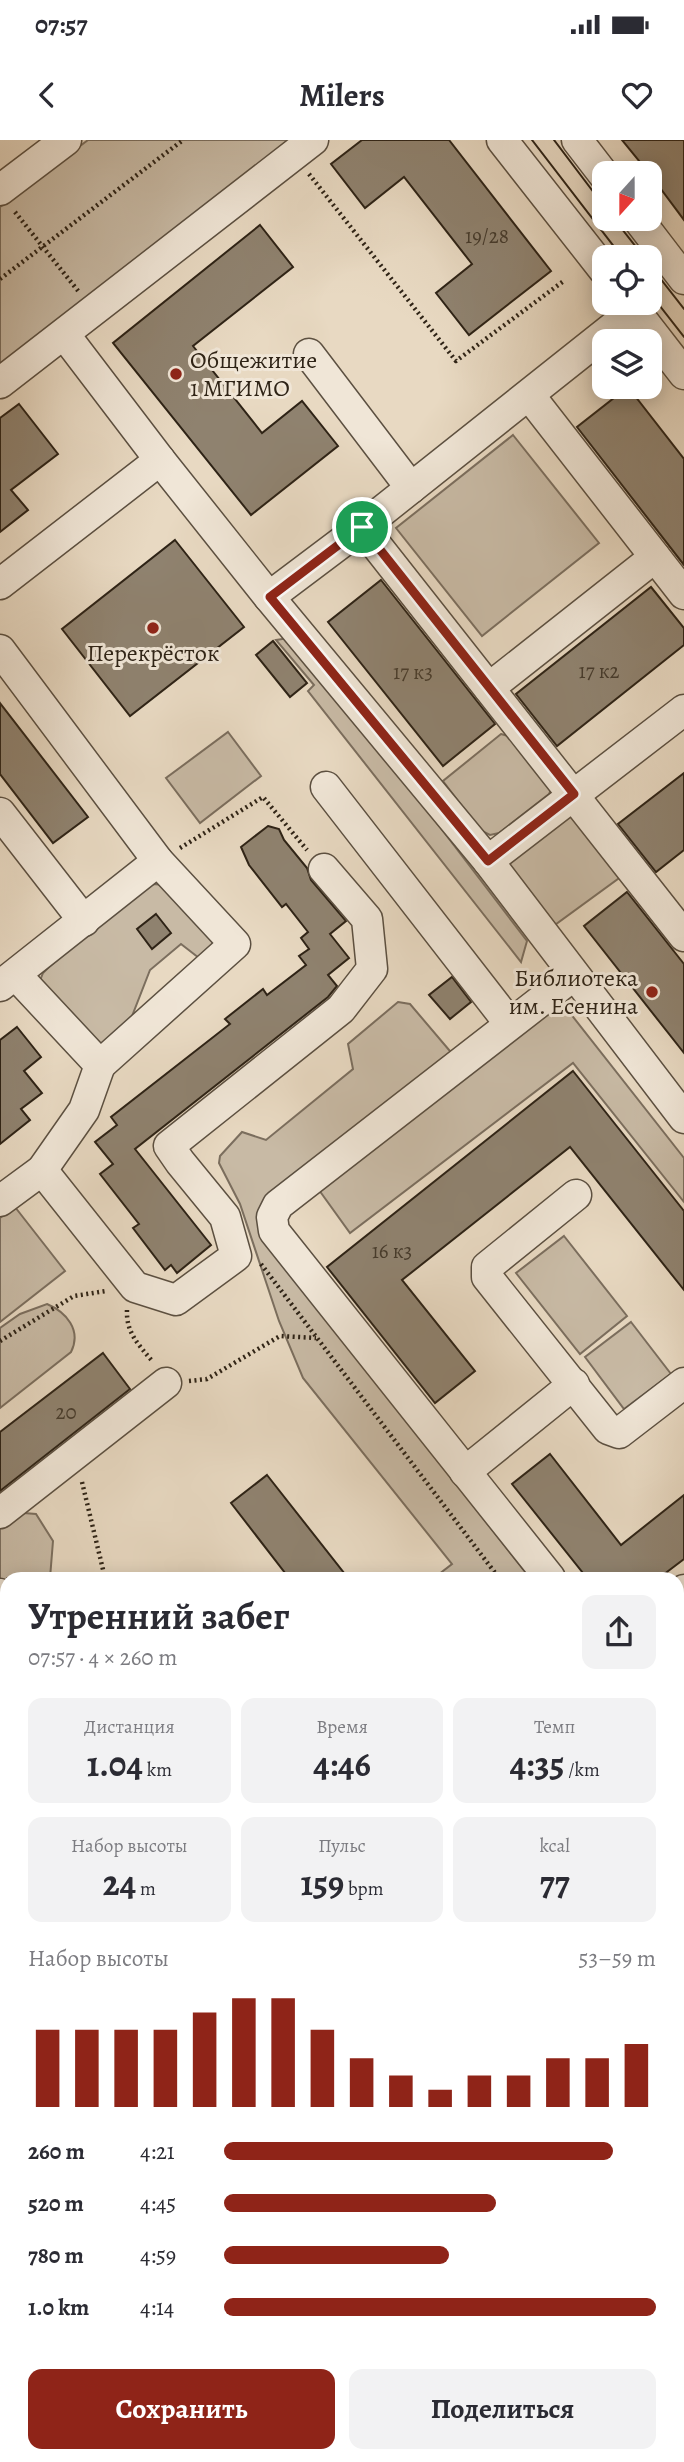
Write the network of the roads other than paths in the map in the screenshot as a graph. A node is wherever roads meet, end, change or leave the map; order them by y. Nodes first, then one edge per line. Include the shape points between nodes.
1 (66, 140) edge
2 (313, 140) edge
3 (577, 140) edge
4 (508, 142) edge
5 (593, 161) edge
6 (4, 197) edge
7 (647, 231) edge
8 (592, 254) edge
9 (684, 279) edge
10 (622, 315) edge
11 (639, 315) edge
12 (64, 334) junction
13 (309, 354) dead end
14 (684, 374) edge
15 (0, 383) edge
16 (529, 395) junction
17 (160, 460) junction
18 (411, 488) junction
19 (362, 527) junction
20 (654, 557) junction
21 (0, 584) edge
22 (684, 594) edge
23 (270, 597) junction
24 (0, 650) edge
25 (489, 688) junction
26 (684, 709) edge
27 (326, 787) dead end
28 (574, 794) junction
29 (0, 813) edge
30 (158, 861) junction
31 (488, 861) junction
32 (324, 869) road end
33 (84, 921) junction
34 (684, 936) edge
35 (575, 975) junction
36 (8, 980) edge
37 (510, 1024) junction
38 (100, 1065) junction
39 (684, 1118) edge
40 (42, 1170) junction
41 (576, 1195) dead end
42 (0, 1201) edge
43 (166, 1383) road end
44 (684, 1383) edge
45 (574, 1384) junction
46 (465, 1472) junction
47 (0, 1513) edge
48 (545, 1572) edge

1 - 6 street
2 - 12 street
3 - 5 street
4 - 8 street
7 - 9 street
10 - 16 street
11 - 14 street
12 - 15 street
12 - 17 street
13 - 18 street
16 - 18 street
16 - 20 street
17 - 21 street
17 - 23 street
18 - 19 street
19 - 23 street
19 - 25 street
20 - 22 street
20 - 25 street
23 - 31 street
24 - 30 street
25 - 28 street
26 - 28 street
27 - 37 street
28 - 31 street
28 - 34 street
29 - 33 street
30 - 33 street
30 - 38 street via 235,944
31 - 35 street
32 - 40 street via 367,919 372,969 341,1009 169,1146 225,1217 236,1256 176,1300 135,1287
33 - 36 street
35 - 37 street
35 - 39 street
36 - 38 street
37 - 46 street via 278,1205 272,1217 275,1231
38 - 40 street via 83,1110
40 - 42 street
41 - 45 street via 487,1267 487,1277
43 - 47 street
44 - 45 street via 619,1433 608,1429
45 - 46 street
46 - 48 street

